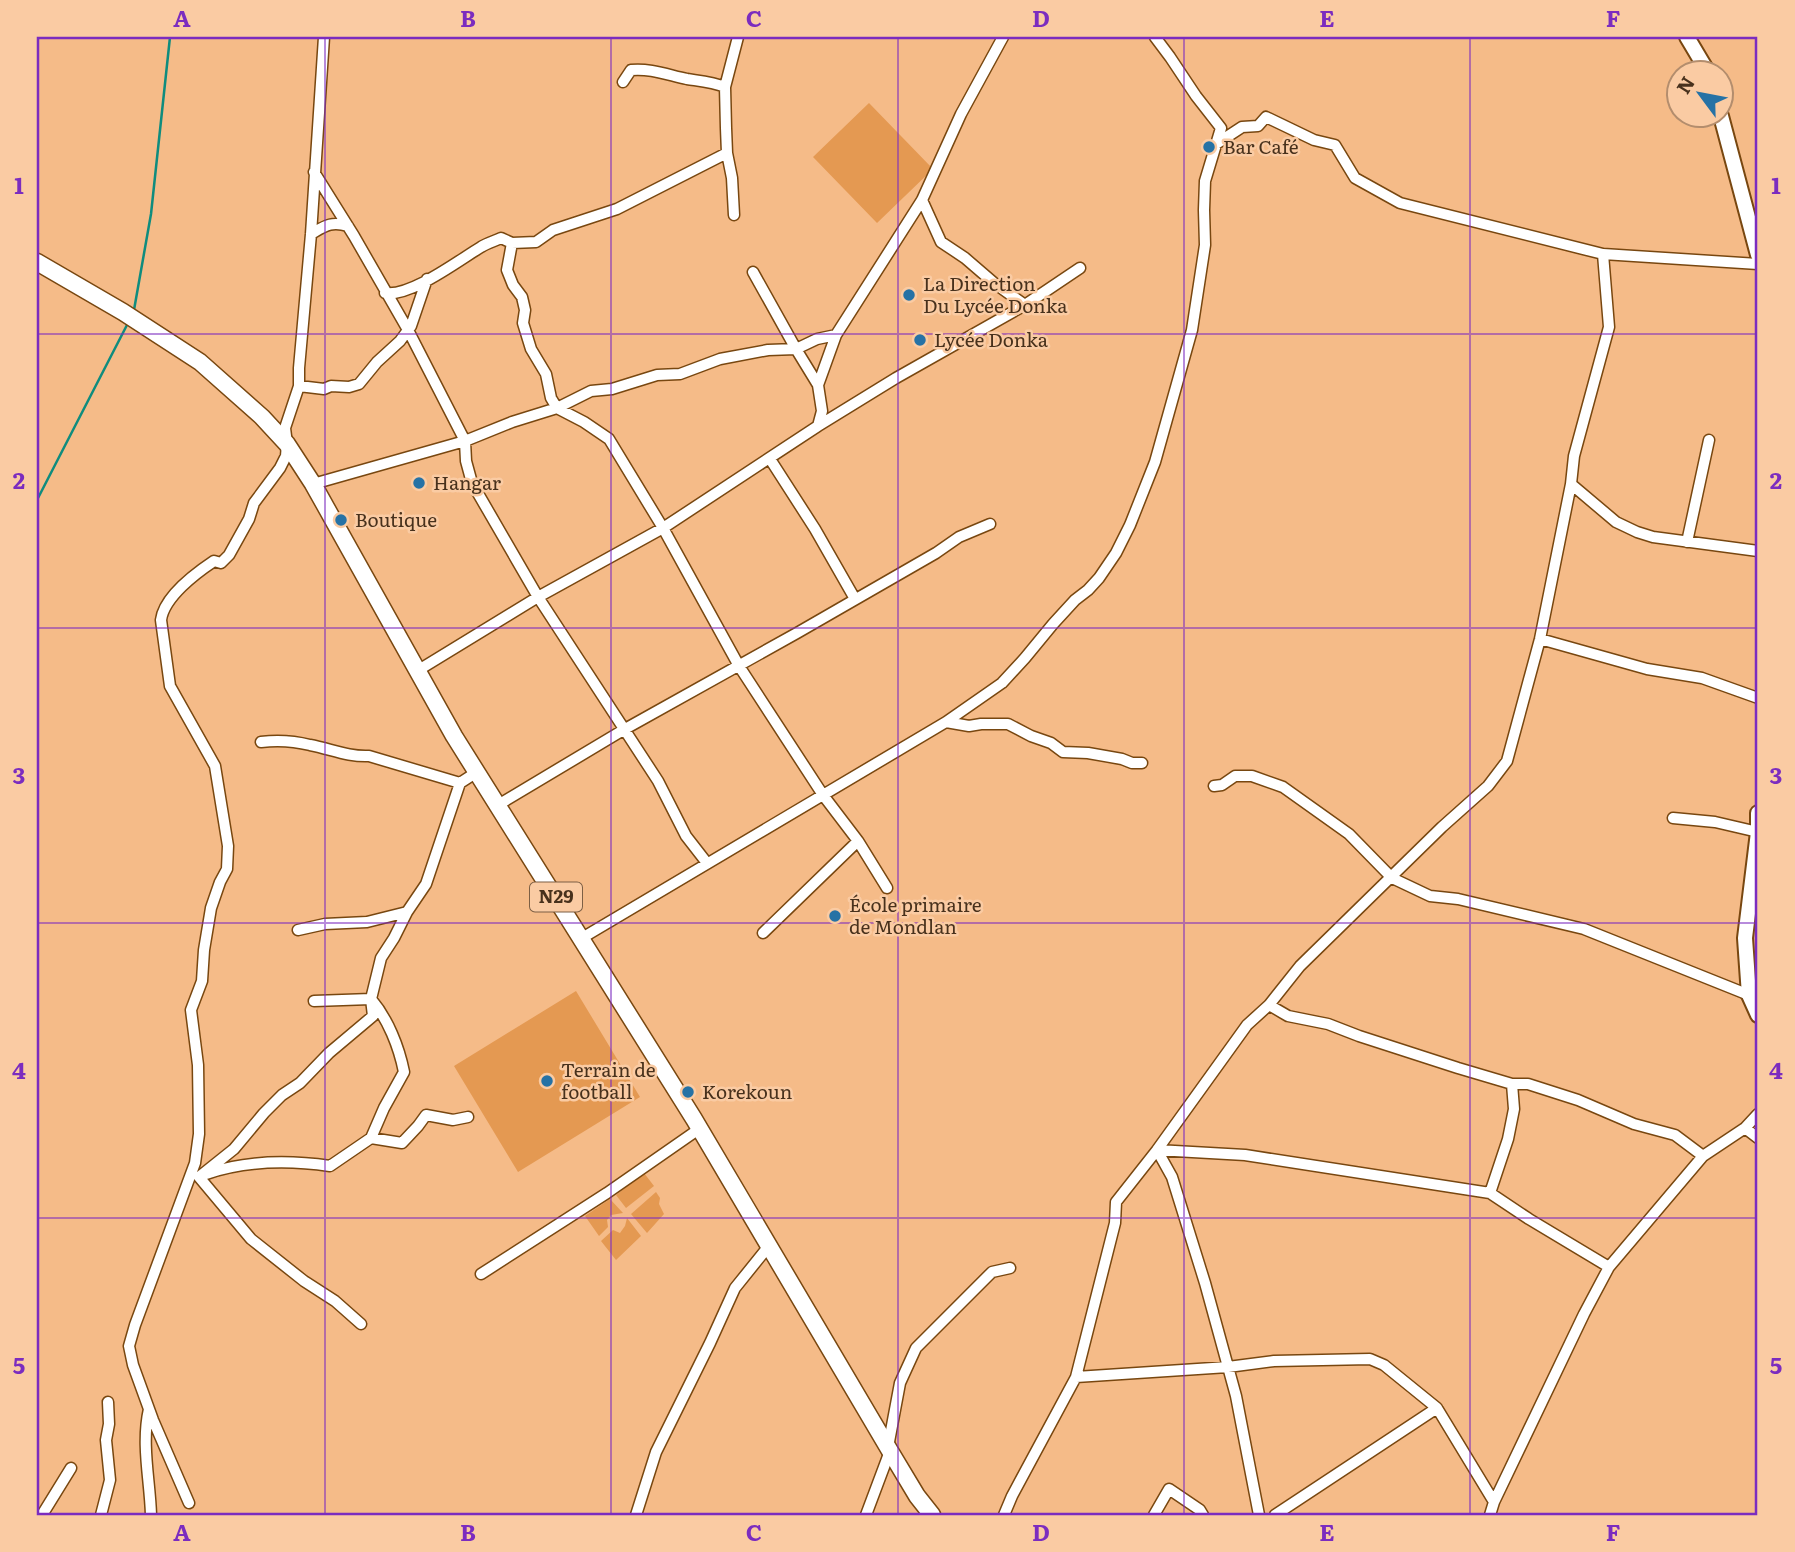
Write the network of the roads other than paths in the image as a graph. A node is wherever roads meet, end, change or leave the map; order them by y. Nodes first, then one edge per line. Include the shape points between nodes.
1 (324, 37) edge
2 (1003, 37) edge
3 (1155, 37) edge
4 (1687, 37) edge
5 (734, 38) edge
6 (1701, 60) edge
7 (623, 82) dead end
8 (725, 87) junction
9 (1725, 130) edge
10 (1216, 144) junction
11 (727, 153) junction
12 (314, 171) junction
13 (922, 200) junction
14 (734, 215) dead end
15 (348, 226) junction
16 (311, 234) junction
17 (512, 243) junction
18 (1603, 254) junction
19 (1758, 255) edge
20 (37, 262) edge
21 (1758, 264) edge
22 (1080, 268) dead end
23 (752, 272) dead end
24 (427, 279) junction
25 (385, 293) junction
26 (1025, 305) junction
27 (408, 330) junction
28 (836, 335) junction
29 (796, 349) junction
30 (818, 385) junction
31 (299, 386) junction
32 (557, 408) junction
33 (818, 426) junction
34 (1709, 440) dead end
35 (466, 441) junction
36 (287, 444) junction
37 (770, 459) junction
38 (313, 484) junction
39 (1571, 484) junction
40 (990, 524) dead end
41 (663, 528) junction
42 (1687, 542) junction
43 (1758, 551) edge
44 (538, 597) junction
45 (855, 599) junction
46 (1540, 639) junction
47 (740, 666) junction
48 (417, 671) junction
49 (1758, 698) edge
50 (946, 722) junction
51 (625, 729) junction
52 (261, 742) dead end
53 (1142, 763) dead end
54 (477, 772) junction
55 (460, 783) junction
56 (1214, 786) dead end
57 (823, 795) junction
58 (498, 806) junction
59 (1758, 813) edge
60 (1673, 818) dead end
61 (1758, 832) edge
62 (858, 841) junction
63 (707, 863) junction
64 (1392, 878) junction
65 (887, 888) dead end
66 (407, 912) junction
67 (298, 930) dead end
68 (763, 933) dead end
69 (582, 938) junction
70 (1749, 995) junction
71 (371, 999) junction
72 (313, 1001) dead end
73 (1269, 1005) junction
74 (1758, 1015) edge
75 (1512, 1084) junction
76 (1758, 1114) edge
77 (468, 1117) dead end
78 (1745, 1128) junction
79 (699, 1129) junction
80 (371, 1138) junction
81 (1758, 1138) edge
82 (1157, 1150) junction
83 (1703, 1156) junction
84 (199, 1177) junction
85 (1490, 1193) junction
86 (768, 1247) junction
87 (1609, 1267) junction
88 (1010, 1268) dead end
89 (481, 1274) dead end
90 (361, 1324) dead end
91 (1228, 1367) junction
92 (1076, 1377) junction
93 (108, 1402) dead end
94 (149, 1408) junction
95 (1437, 1408) junction
96 (888, 1449) junction
97 (71, 1468) dead end
98 (1494, 1502) junction
99 (189, 1503) dead end
100 (43, 1515) edge
101 (101, 1515) edge
102 (151, 1515) edge
103 (636, 1515) edge
104 (866, 1515) edge
105 (932, 1515) edge
106 (1004, 1515) edge
107 (1154, 1515) edge
108 (1203, 1515) edge
109 (1259, 1515) edge
110 (1275, 1515) edge
111 (1490, 1515) edge

1 - 12 street
2 - 13 street
3 - 10 street via 1221,128
4 - 6 main road
5 - 8 street
7 - 8 street via 631,70 643,69
8 - 11 street
9 - 19 main road
10 - 18 street via 1241,127 1258,126 1266,117 1335,145 1355,178 1400,203
10 - 50 street via 1205,181 1205,246 1192,330 1155,462 1130,525 1099,578 1010,675
11 - 14 street
11 - 17 street via 617,209 553,230 536,242
12 - 15 street
12 - 16 street
13 - 26 street via 941,242
13 - 28 street
15 - 16 street via 327,225
15 - 25 street
16 - 31 street
17 - 24 street via 501,238
17 - 32 street via 507,270 522,297 531,349 546,374
18 - 21 street
18 - 39 street via 1608,327 1574,456
20 - 36 main road, N29 via 200,362
22 - 26 street
23 - 29 street
24 - 25 street
24 - 27 street
25 - 27 street
26 - 33 street
27 - 31 street via 359,384 324,390
27 - 35 street
28 - 29 street
28 - 30 street
29 - 30 street
29 - 32 street via 720,359 680,374 591,391
30 - 33 street via 822,411
31 - 36 street via 285,428
32 - 35 street
32 - 41 street via 609,439
33 - 37 street
34 - 42 street
35 - 38 street
35 - 44 street via 472,483
36 - 38 main road, N29
36 - 94 street via 280,468 254,503 229,555 200,570 162,615 170,686 215,766 228,846 227,869 211,908 202,981 191,1010 198,1065 195,1163 129,1346
37 - 41 street
37 - 45 street
38 - 48 main road, N29
39 - 42 street via 1616,522 1653,537
39 - 46 street
40 - 45 street via 959,537
41 - 44 street
41 - 47 street
42 - 43 street
44 - 48 street
44 - 51 street
45 - 47 street
46 - 49 street via 1647,670 1702,678
46 - 64 street via 1507,761 1488,786
47 - 51 street
47 - 57 street
48 - 54 main road, N29
50 - 53 street via 1008,724 1063,752
50 - 57 street
51 - 58 street
51 - 63 street
52 - 55 street via 307,744
54 - 55 street
54 - 58 main road, N29
55 - 66 street via 426,884
56 - 64 street via 1235,776 1252,776 1283,787 1349,834
57 - 62 street
57 - 63 street
58 - 69 main road, N29
59 - 61 main road
60 - 61 street
61 - 70 main road via 1745,938
62 - 65 street
62 - 68 street
63 - 69 street
64 - 70 street via 1430,895 1584,929
64 - 73 street via 1300,967
66 - 67 street
66 - 71 street via 381,958
69 - 79 main road, N29
70 - 74 main road
71 - 72 street
71 - 80 street via 400,1050 404,1072
71 - 84 street via 373,1016 282,1095 234,1149
73 - 75 street via 1288,1016 1328,1024
73 - 82 street via 1247,1025
75 - 83 street via 1528,1084 1675,1135
75 - 85 street via 1514,1109 1508,1139
76 - 78 street
77 - 80 street via 453,1120 426,1115 402,1143
78 - 81 street
78 - 83 street
79 - 86 main road, N29
79 - 89 street
80 - 84 street via 330,1166 262,1163
82 - 85 street via 1245,1155
82 - 91 street via 1171,1177
82 - 92 street via 1116,1202 1115,1223
83 - 87 street
84 - 90 street via 251,1239
85 - 87 street
86 - 96 main road, N29
86 - 103 street via 735,1288 656,1452
87 - 98 street
88 - 96 street via 992,1272 916,1348 900,1383
91 - 92 street
91 - 95 street via 1370,1359
91 - 109 street
92 - 106 street
93 - 101 street via 110,1480
94 - 99 street
94 - 102 street via 145,1424
95 - 98 street
95 - 110 street
96 - 104 street
96 - 105 main road, N29
97 - 100 street
98 - 111 street
107 - 108 street via 1169,1489

